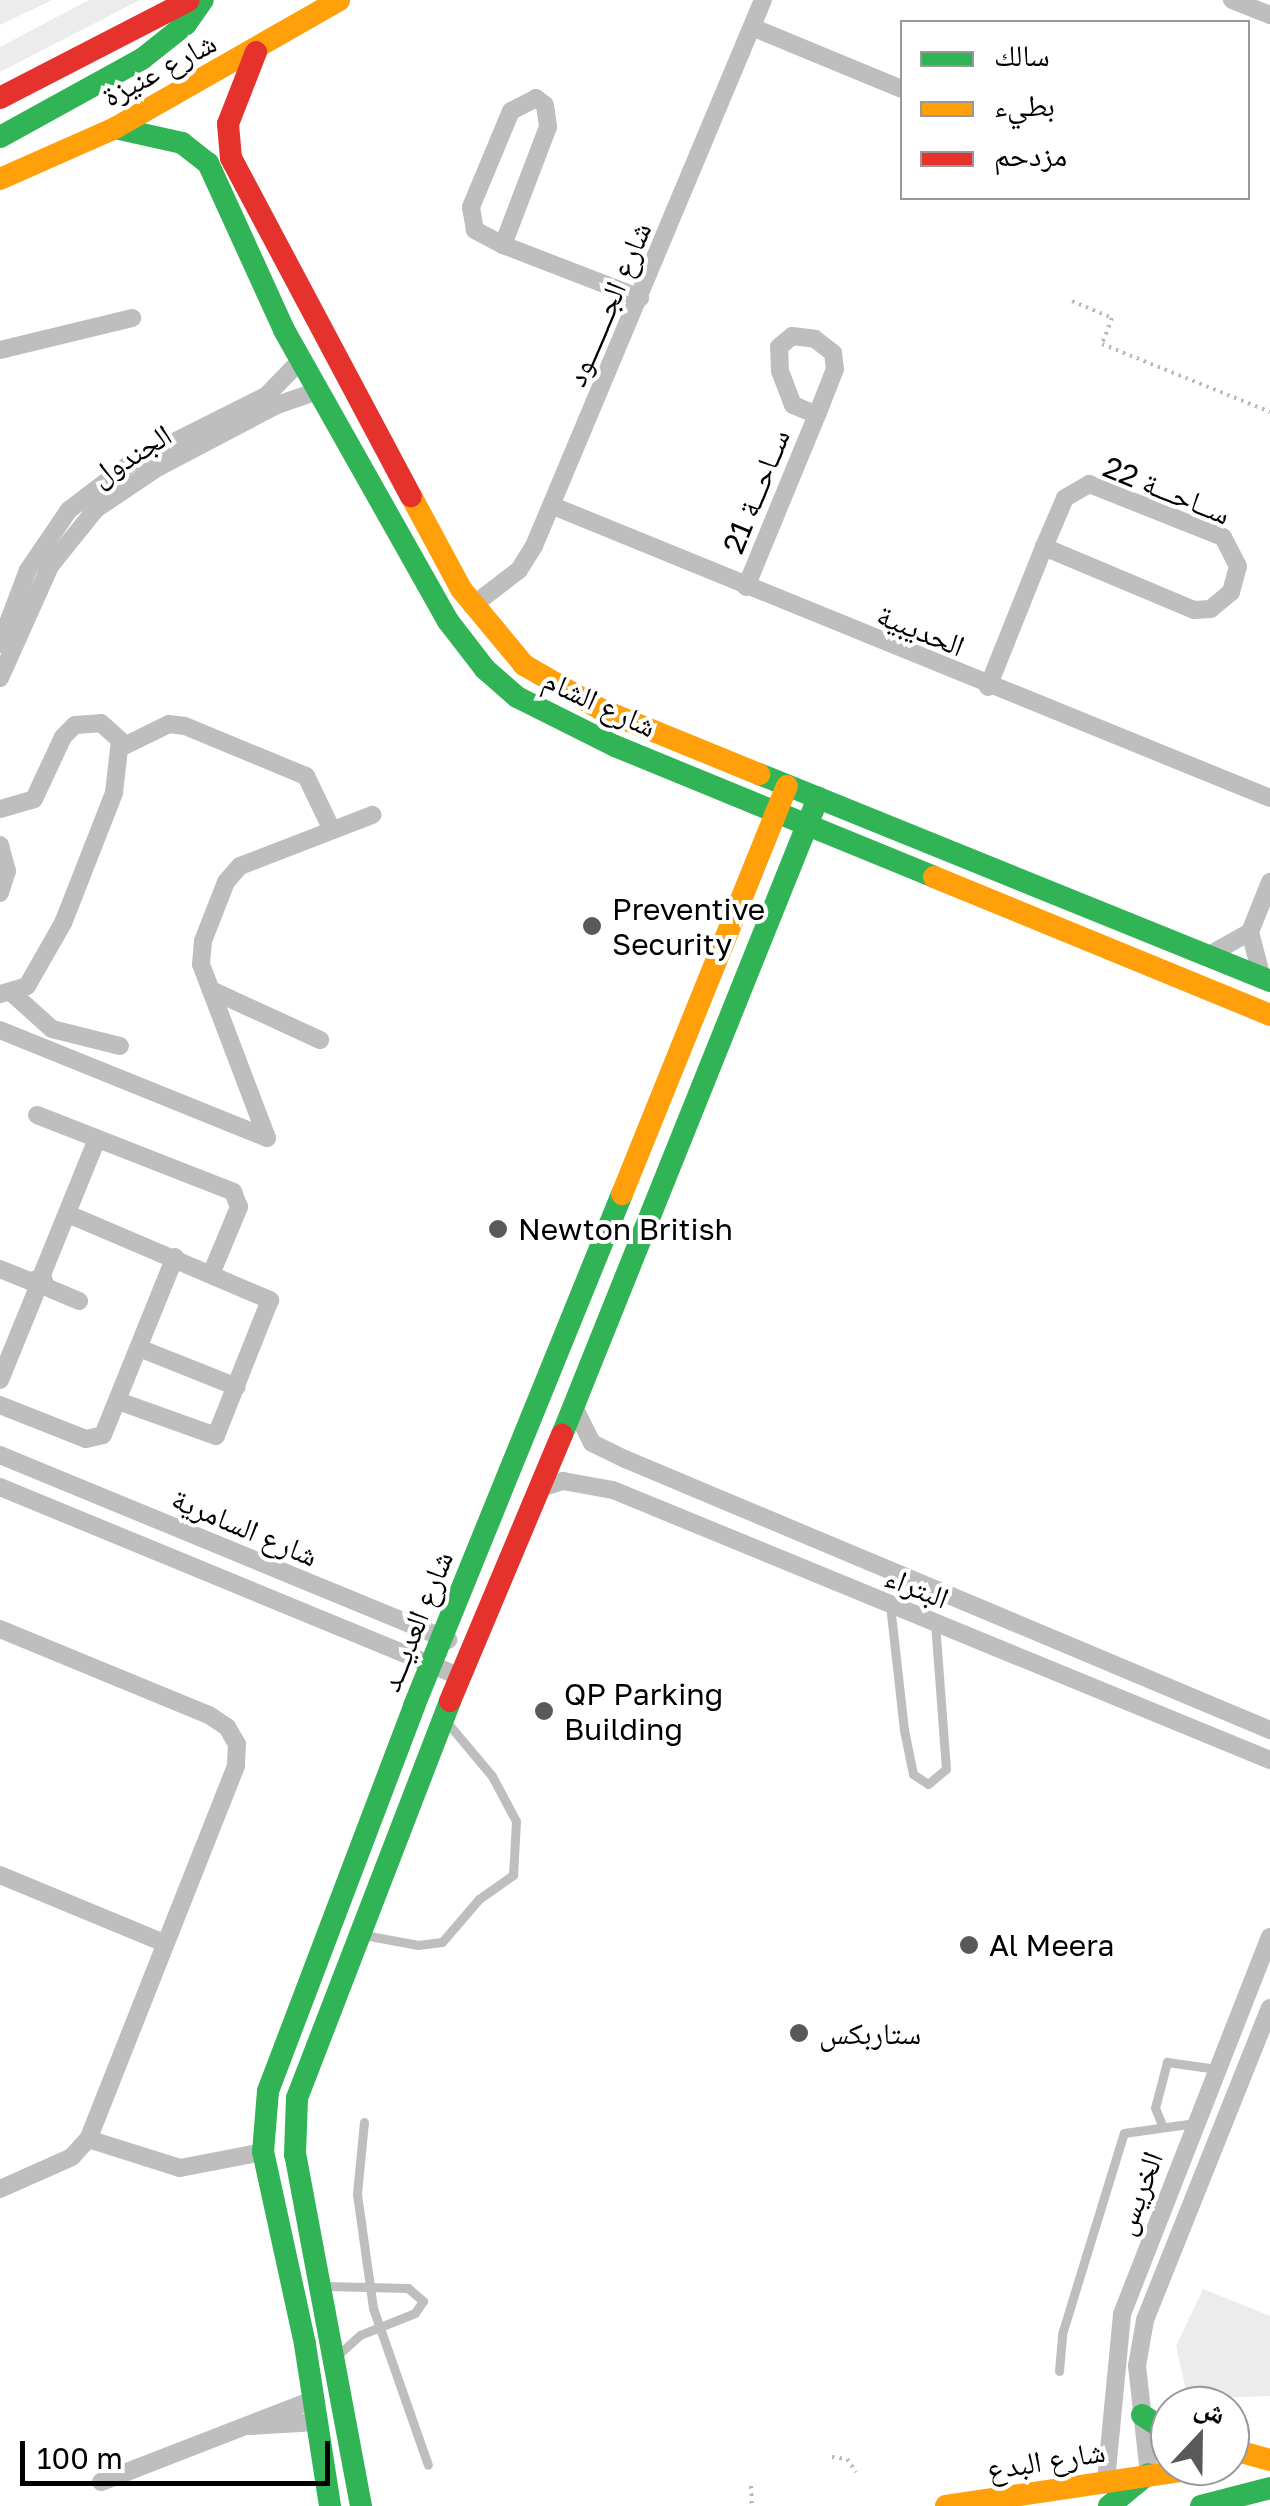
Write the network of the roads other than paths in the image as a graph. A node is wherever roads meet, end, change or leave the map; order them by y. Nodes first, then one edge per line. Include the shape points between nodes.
1 (189, 0) edge
2 (203, 0) edge
3 (340, 0) edge
4 (763, 0) edge
5 (1232, 0) edge
6 (1270, 15) edge
7 (752, 28) junction
8 (256, 52) junction
9 (900, 87) edge
10 (0, 98) edge
11 (115, 128) junction
12 (0, 136) edge
13 (227, 141) junction
14 (193, 147) junction
15 (0, 179) edge
16 (504, 245) junction
17 (640, 298) junction
18 (132, 318) dead end
19 (0, 350) edge
20 (300, 361) junction
21 (318, 391) junction
22 (817, 415) dead end
23 (553, 506) junction
24 (1044, 547) junction
25 (746, 588) junction
26 (472, 606) junction
27 (0, 644) edge
28 (0, 678) edge
29 (988, 687) junction
30 (122, 748) junction
31 (787, 786) junction
32 (818, 798) junction
33 (1270, 798) edge
34 (0, 809) edge
35 (777, 812) junction
36 (372, 815) dead end
37 (807, 824) junction
38 (332, 830) junction
39 (0, 845) edge
40 (1270, 882) edge
41 (0, 893) edge
42 (1250, 932) junction
43 (1209, 956) junction
44 (1266, 979) edge
45 (212, 990) junction
46 (6, 994) edge
47 (1270, 1015) edge
48 (0, 1030) edge
49 (320, 1040) dead end
50 (120, 1046) dead end
51 (37, 1115) dead end
52 (97, 1138) junction
53 (68, 1214) junction
54 (175, 1257) junction
55 (0, 1269) edge
56 (212, 1272) junction
57 (39, 1285) junction
58 (79, 1301) dead end
59 (139, 1348) junction
60 (0, 1380) edge
61 (237, 1387) junction
62 (118, 1402) junction
63 (0, 1406) edge
64 (574, 1407) junction
65 (0, 1454) edge
66 (0, 1487) edge
67 (541, 1488) junction
68 (890, 1605) junction
69 (935, 1623) junction
70 (0, 1629) edge
71 (441, 1637) junction
72 (470, 1648) junction
73 (430, 1665) junction
74 (459, 1676) junction
75 (444, 1718) junction
76 (1270, 1730) edge
77 (1270, 1760) edge
78 (0, 1875) edge
79 (361, 1935) junction
80 (1270, 1937) edge
81 (162, 1942) junction
82 (1270, 2008) edge
83 (1262, 2044) edge
84 (1216, 2069) junction
85 (364, 2122) dead end
86 (1196, 2123) junction
87 (1162, 2125) junction
88 (88, 2139) junction
89 (263, 2152) junction
90 (0, 2189) edge
91 (318, 2285) junction
92 (369, 2290) junction
93 (378, 2326) junction
94 (332, 2361) junction
95 (1059, 2371) dead end
96 (316, 2410) junction
97 (1142, 2415) junction
98 (1150, 2420) edge
99 (428, 2465) dead end
100 (1149, 2474) junction
101 (1106, 2480) junction
102 (101, 2482) dead end
103 (1270, 2488) edge
104 (330, 2506) edge
105 (361, 2506) edge
106 (946, 2506) edge
107 (1109, 2506) edge
108 (1200, 2506) edge

1 - 10 main road, شارع عنيزة
2 - 12 main road via 186,24 142,59
3 - 8 main road, شارع عنيزة
4 - 7 street, شارع الجــــــــود
5 - 6 street
7 - 9 street
7 - 17 street, شارع الجــــــــود
8 - 11 main road, شارع عنيزة
8 - 13 main road
11 - 14 main road
11 - 15 main road, شارع عنيزة
13 - 14 main road via 220,129 203,125
13 - 26 main road, شارع الشام
14 - 20 main road, شارع الشام via 208,162
16 - 16 street via 476,230 471,207 511,111 536,98 545,105 548,127
16 - 17 street
17 - 23 street, شارع الجــــــــود
18 - 19 street
20 - 21 main road, شارع الشام
20 - 27 street, الجندول via 266,396 128,465 69,510 28,570
21 - 28 street, الجندول via 276,405 172,460 96,509 50,566
21 - 35 main road, شارع الشام via 448,621 498,682 552,718
22 - 25 street, ســاحـــة 21
23 - 25 street, الحديبية
23 - 26 street, شارع الجــــــــود via 518,570
24 - 24 street, ســاحـــة 22 via 1065,498 1090,484 1223,537 1234,550 1238,574 1224,600 1194,610
24 - 29 street, ســاحـــة 22
25 - 29 street, الحديبية
26 - 31 main road, شارع الشام via 524,664 570,695
29 - 33 street, الحديبية
30 - 34 street via 101,723 76,725 63,737 34,799
30 - 38 street via 169,724 186,726 306,776
30 - 46 street via 106,820 75,898 32,980
31 - 32 main road, شارع الشام
31 - 35 main road, شارع العديـــد
32 - 37 main road, شارع العديـــد
32 - 43 main road, شارع الشام
35 - 37 main road, شارع الشام
35 - 71 main road, شارع العديـــد
36 - 38 street
37 - 47 main road, شارع الشام
37 - 64 main road, شارع العديـــد
38 - 45 street via 232,872 201,948
39 - 41 street via 7,862
40 - 42 street
42 - 43 street
42 - 44 street
43 - 44 main road, شارع الشام
45 - 48 street via 267,1130 263,1140
45 - 49 street
46 - 50 street via 52,1029
51 - 52 street
52 - 53 street
52 - 56 street via 236,1195 239,1207
53 - 54 street
53 - 57 street
54 - 56 street
54 - 59 street
55 - 57 street
56 - 61 street via 270,1300
57 - 58 street
57 - 60 street
59 - 61 street
59 - 62 street
61 - 62 street via 210,1438
62 - 63 street via 103,1435 90,1440
64 - 67 main road, شارع العديـــد
64 - 76 street, البتراء via 592,1443 625,1460
65 - 71 street, شارع السامرية
66 - 73 street, شارع السامرية
67 - 68 street, البتراء via 571,1482 613,1490
67 - 72 main road, شارع العديـــد
68 - 69 street, البتراء
68 - 69 lane via 904,1730 914,1774 928,1784 946,1769
69 - 77 street, البتراء
70 - 81 street via 208,1716 228,1727 238,1744 236,1766
71 - 72 street, شارع السامرية
71 - 73 main road, شارع العديـــد
72 - 74 main road, شارع العديـــد
73 - 74 street, شارع السامرية
73 - 89 main road, شارع العديـــد via 274,2069
74 - 75 main road, شارع العديـــد
75 - 79 main road, شارع العديـــد
75 - 79 lane via 492,1776 516,1821 514,1875 479,1899 442,1942 418,1945
78 - 81 street
79 - 91 main road, شارع العديـــد via 297,2098 296,2155
80 - 84 street, الخريس
81 - 88 street
82 - 83 street, الخريس
83 - 97 street, الخريس via 1144,2320 1137,2366
84 - 86 street, الخريس
84 - 87 lane via 1167,2062 1154,2108
85 - 92 lane via 357,2194
86 - 87 lane
86 - 101 street, الخريس via 1122,2314
87 - 95 lane via 1124,2133 1062,2334
88 - 89 street via 180,2168
88 - 90 street via 72,2157
89 - 96 main road, شارع العديـــد
91 - 92 lane
91 - 94 main road, شارع العديـــد
92 - 93 lane
92 - 93 lane via 415,2289 422,2301 415,2313
93 - 94 lane
93 - 99 lane
94 - 105 main road, شارع العديـــد
96 - 102 street via 275,2409 250,2426
96 - 104 main road, شارع العديـــد
97 - 98 main road
97 - 100 street, الخريس
100 - 101 main road, شارع البدع
100 - 107 main road
101 - 106 main road, شارع البدع
103 - 108 main road

